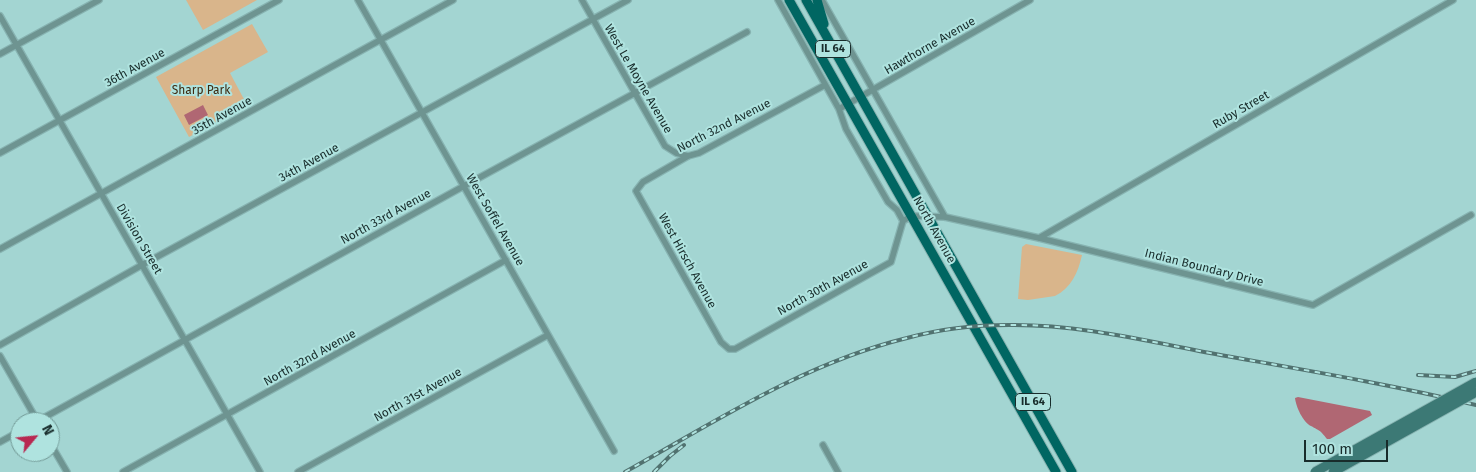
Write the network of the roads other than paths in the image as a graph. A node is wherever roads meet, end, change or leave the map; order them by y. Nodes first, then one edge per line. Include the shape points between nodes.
1 (99, 0) edge
2 (280, 0) edge
3 (358, 0) edge
4 (454, 0) edge
5 (582, 0) edge
6 (628, 0) edge
7 (778, 0) edge
8 (788, 0) edge
9 (806, 0) edge
10 (817, 0) edge
11 (822, 0) edge
12 (1030, 0) edge
13 (1453, 0) edge
14 (781, 12) junction
15 (0, 16) edge
16 (593, 19) junction
17 (747, 32) dead end
18 (380, 40) junction
19 (16, 45) junction
20 (832, 46) junction
21 (804, 48) junction
22 (817, 50) junction
23 (0, 54) edge
24 (825, 84) junction
25 (874, 90) junction
26 (635, 93) junction
27 (860, 97) junction
28 (848, 104) junction
29 (839, 109) junction
30 (422, 112) junction
31 (59, 121) junction
32 (0, 153) edge
33 (688, 156) junction
34 (464, 186) junction
35 (636, 191) joint
36 (101, 194) junction
37 (1471, 215) dead end
38 (912, 216) junction
39 (927, 216) junction
40 (944, 216) junction
41 (903, 221) junction
42 (1039, 238) junction
43 (0, 249) edge
44 (506, 260) junction
45 (142, 266) junction
46 (548, 334) junction
47 (185, 340) junction
48 (721, 342) joint
49 (0, 345) edge
50 (0, 356) edge
51 (1476, 382) edge
52 (1476, 392) edge
53 (31, 412) edge
54 (55, 412) edge
55 (227, 415) junction
56 (823, 446) dead end
57 (614, 451) dead end
58 (1065, 461) junction
59 (1055, 470) edge
60 (123, 472) edge
61 (260, 472) edge
62 (298, 472) edge
63 (838, 472) edge
64 (1072, 472) edge
65 (1315, 472) edge
66 (1333, 472) edge

1 - 19 street
2 - 31 street, 36th Avenue
3 - 18 street, West Soffel Avenue
4 - 18 street, 35th Avenue
5 - 16 street, West Le Moyne Avenue
6 - 16 street, 34th Avenue
7 - 14 street, North Avenue
8 - 14 main road
8 - 22 main road, North Avenue / IL 64
9 - 20 main road, North Avenue / IL 64
10 - 20 main road
11 - 25 street, North Avenue
12 - 25 street, Hawthorne Avenue
13 - 42 street, Ruby Street
14 - 21 street, North Avenue
15 - 19 street, Division Street
16 - 26 street, West Le Moyne Avenue
16 - 30 street, 34th Avenue
17 - 26 street, North 33rd Avenue
18 - 30 street, West Soffel Avenue
18 - 36 street, 35th Avenue
19 - 23 street
19 - 31 street, Division Street
20 - 27 main road, North Avenue / IL 64
21 - 22 main road
21 - 24 street, North Avenue
22 - 28 main road, North Avenue / IL 64
24 - 29 street, North Avenue
24 - 33 street, North 32nd Avenue
25 - 27 street, Hawthorne Avenue
25 - 40 street, North Avenue
26 - 33 street, West Le Moyne Avenue via 665,146
26 - 34 street, North 33rd Avenue
27 - 28 street, Hawthorne Avenue
27 - 39 main road, North Avenue / IL 64
28 - 29 street, Hawthorne Avenue
28 - 38 main road, North Avenue / IL 64
29 - 41 street, North Avenue via 846,129 888,202
30 - 34 street, West Soffel Avenue
30 - 45 street, 34th Avenue
31 - 32 street, 36th Avenue
31 - 36 street, Division Street
33 - 35 street, North 32nd Avenue via 643,182
34 - 44 street, West Soffel Avenue
34 - 47 street, North 33rd Avenue
35 - 48 street, West Hirsch Avenue
36 - 43 street, 35th Avenue
36 - 45 street, Division Street
37 - 42 street, Indian Boundary Drive via 1313,305
38 - 39 street, Indian Boundary Drive
38 - 41 street
38 - 59 main road, North Avenue / IL 64
39 - 40 street, Indian Boundary Drive
39 - 58 main road, North Avenue / IL 64
40 - 42 street, Indian Boundary Drive
41 - 48 street, North 30th Avenue via 891,262 735,349 729,349
44 - 46 street, West Soffel Avenue
44 - 55 street, North 32nd Avenue
45 - 47 street, Division Street
45 - 49 street, 34th Avenue
46 - 57 street, West Soffel Avenue
46 - 62 street, North 31st Avenue
47 - 54 street, North 33rd Avenue
47 - 55 street, Division Street
50 - 53 street
51 - 65 main road, bridge
52 - 66 main road, bridge
55 - 60 street, North 32nd Avenue
55 - 61 street, Division Street
56 - 63 street
58 - 59 main road
58 - 64 main road, North Avenue / IL 64

